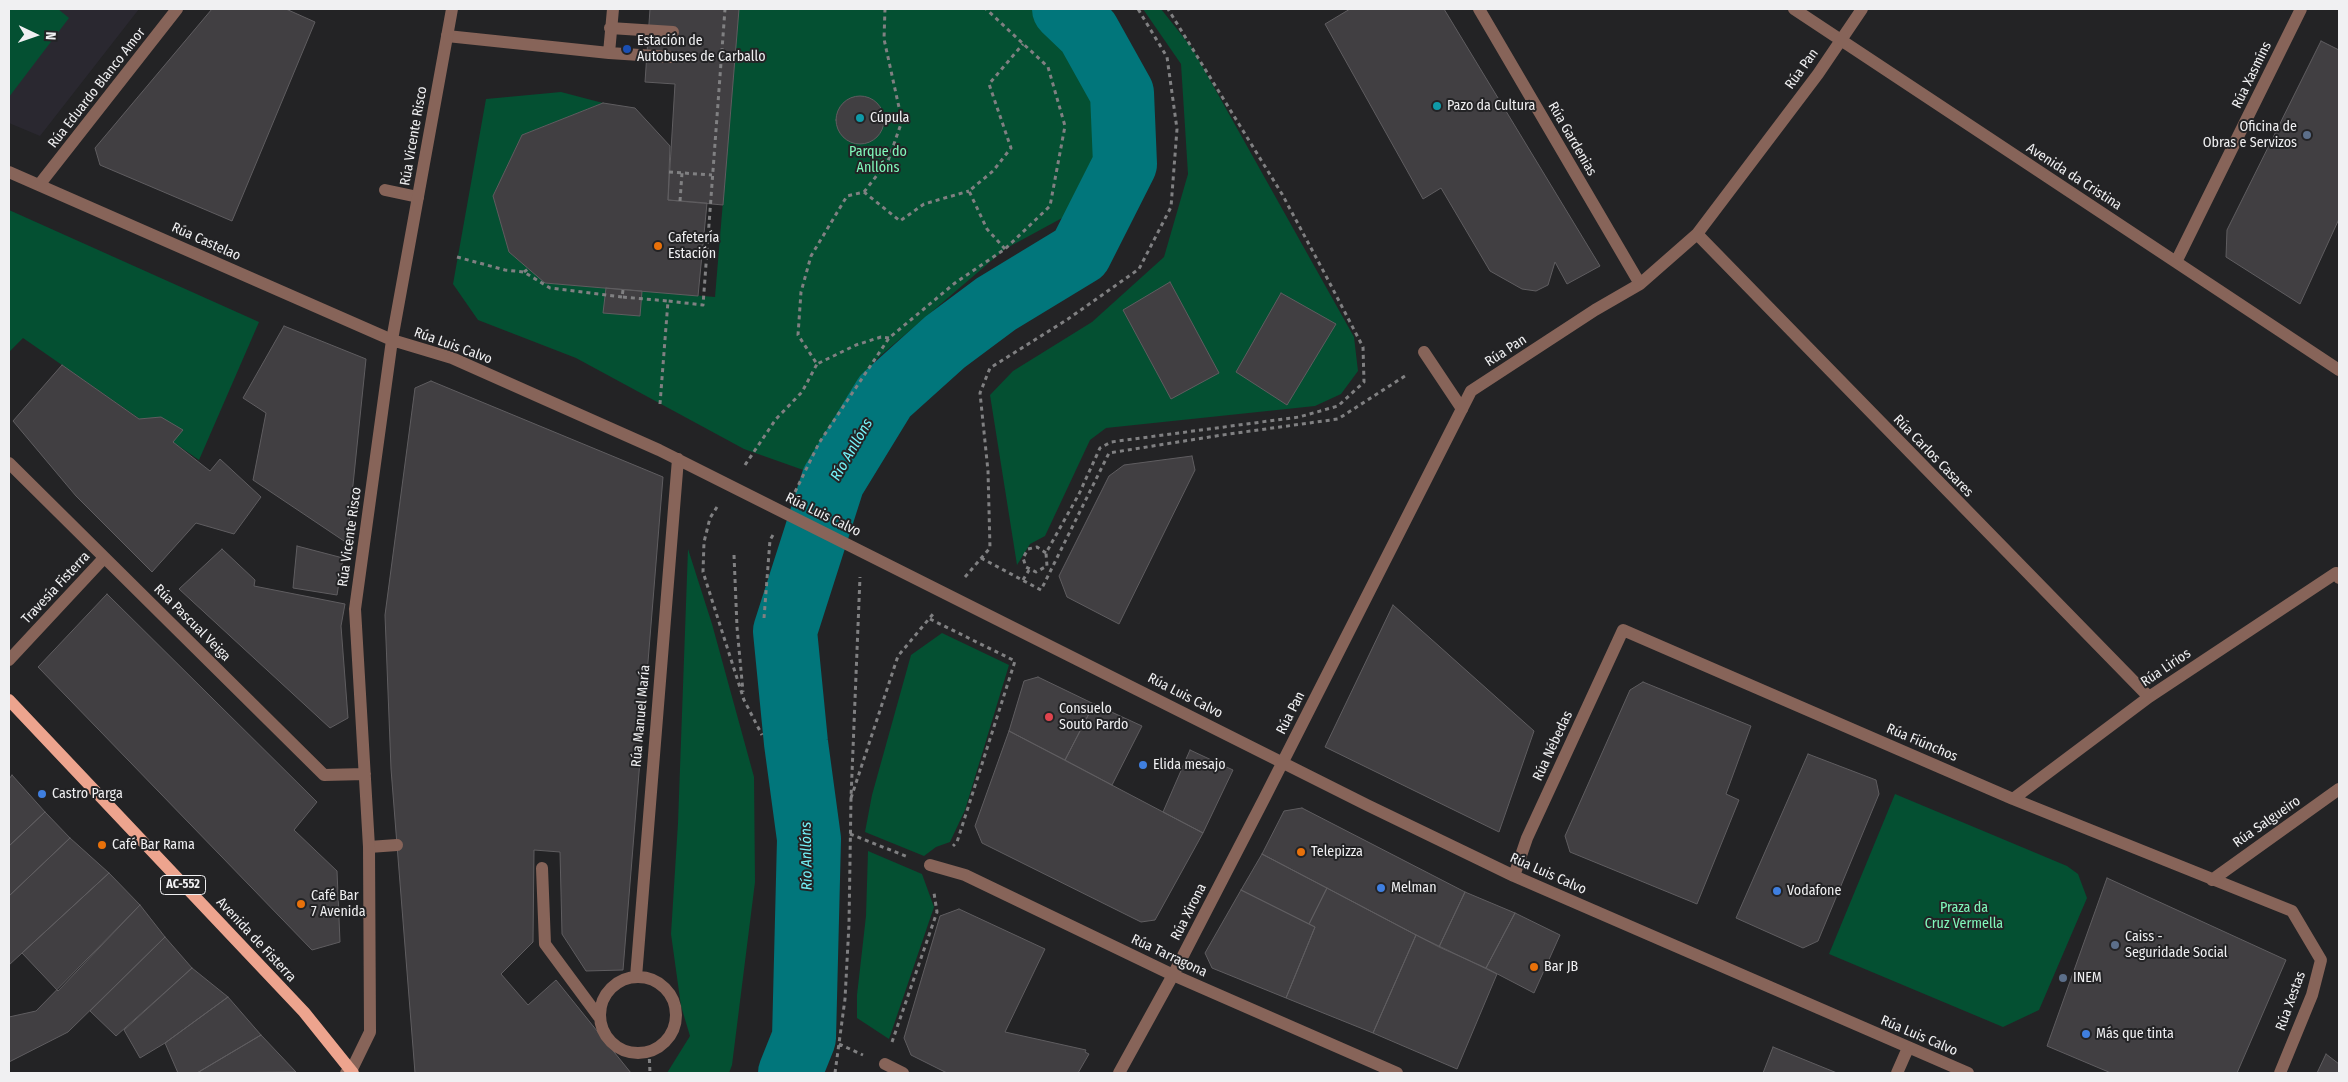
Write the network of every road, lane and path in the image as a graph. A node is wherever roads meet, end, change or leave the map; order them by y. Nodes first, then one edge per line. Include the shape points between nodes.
1 (177, 9) edge
2 (452, 9) edge
3 (613, 9) edge
4 (725, 9) edge
5 (885, 9) edge
6 (986, 9) edge
7 (1138, 9) edge
8 (1168, 9) edge
9 (1479, 9) edge
10 (1794, 9) edge
11 (1862, 9) edge
12 (2301, 9) edge
13 (610, 28) junction
14 (673, 32) dead end
15 (447, 36) junction
16 (1841, 40) junction
17 (1024, 44) junction
18 (609, 53) junction
19 (671, 57) dead end
20 (9, 172) edge
21 (669, 172) dead end
22 (682, 173) junction
23 (712, 174) junction
24 (39, 185) junction
25 (385, 190) dead end
26 (969, 191) junction
27 (864, 192) junction
28 (418, 197) junction
29 (680, 201) dead end
30 (1697, 234) junction
31 (1005, 249) junction
32 (457, 257) dead end
33 (2176, 262) junction
34 (528, 268) dead end
35 (524, 272) junction
36 (1640, 284) junction
37 (623, 290) dead end
38 (622, 297) junction
39 (668, 302) junction
40 (889, 338) junction
41 (392, 340) junction
42 (1428, 357) joint
43 (818, 364) junction
44 (2339, 370) edge
45 (660, 404) dead end
46 (1462, 409) junction
47 (819, 444) dead end
48 (678, 459) junction
49 (9, 463) edge
50 (731, 486) junction
51 (1046, 553) junction
52 (734, 555) dead end
53 (104, 558) junction
54 (981, 558) junction
55 (1029, 570) junction
56 (860, 574) dead end
57 (2339, 578) edge
58 (1023, 580) junction
59 (950, 594) junction
60 (929, 618) junction
61 (1623, 630) joint
62 (9, 660) edge
63 (2149, 698) junction
64 (9, 700) edge
65 (744, 700) junction
66 (762, 735) dead end
67 (1284, 762) junction
68 (365, 774) junction
69 (2339, 790) edge
70 (851, 798) junction
71 (2014, 799) junction
72 (850, 834) junction
73 (397, 845) dead end
74 (369, 847) junction
75 (930, 865) junction
76 (538, 868) dead end
77 (1514, 876) junction
78 (2212, 880) junction
79 (1173, 975) junction
80 (636, 976) junction
81 (599, 1017) junction
82 (1908, 1048) junction
83 (649, 1051) junction
84 (884, 1064) joint
85 (350, 1072) edge
86 (650, 1073) edge
87 (835, 1073) edge
88 (903, 1073) edge
89 (1119, 1073) edge
90 (1397, 1073) edge
91 (1897, 1073) edge
92 (1968, 1073) edge
93 (2280, 1073) edge

1 - 24 street, Rúa Eduardo Blanco Amor
2 - 15 street, Rúa Vicente Risco
3 - 13 street
4 - 23 path
5 - 27 path via 884,39 902,121 888,161
6 - 17 path
7 - 54 path via 1167,57 1177,129 1172,207 1139,269 990,368 980,393 988,470 990,548
8 - 51 path via 1282,194 1326,276 1363,348 1364,382 1338,406 1299,417 1111,442 1100,448
9 - 36 street, Rúa Gardenias
10 - 16 street, Avenida da Cristina
11 - 16 street, Rúa Pan
12 - 33 street, Rúa Xasmíns
13 - 14 street
13 - 18 street
15 - 18 street
15 - 28 street, Rúa Vicente Risco
16 - 30 street, Rúa Pan
16 - 33 street, Avenida da Cristina
17 - 26 path via 989,84 1012,148 993,171
17 - 31 path via 1048,67 1065,126 1050,206
18 - 19 street
20 - 24 street, Rúa Castelao
21 - 22 path
22 - 23 path
22 - 29 path
23 - 39 path via 702,305
24 - 41 street, Rúa Castelao
25 - 28 street
26 - 27 path via 924,204 900,221
26 - 31 path via 987,229
27 - 43 path via 847,196 811,256 801,292 798,335
28 - 41 street, Rúa Vicente Risco
30 - 36 street, Rúa Pan
30 - 63 street, Rúa Carlos Casares
31 - 40 path via 955,283
32 - 35 path
33 - 44 street, Avenida da Cristina
34 - 35 path
35 - 38 path via 550,288
36 - 46 street, Rúa Pan via 1471,391
37 - 38 path
38 - 39 path
39 - 45 path
40 - 43 path via 880,337 856,345
40 - 47 path
41 - 48 street, Rúa Luis Calvo via 452,358
41 - 68 street, Rúa Vicente Risco via 355,609
42 - 46 street
42 - 58 path via 1338,419 1109,453 1041,590
43 - 50 path via 802,392 776,419
46 - 67 street, Rúa Pan
48 - 50 street, Rúa Luis Calvo
48 - 80 street, Rúa Manuel María
49 - 53 street, Rúa Pascual Veiga
50 - 59 street, Rúa Luis Calvo
50 - 65 path via 710,518 704,542 703,572
51 - 55 path via 1048,561 1044,569
51 - 55 path via 1037,547 1028,549 1023,558
52 - 65 path
53 - 62 street, Travesía Fisterra
53 - 68 street, Rúa Pascual Veiga via 324,775
54 - 58 path
54 - 59 path
55 - 58 path
56 - 70 path
57 - 63 street, Rúa Lirios via 2336,573
59 - 60 path
59 - 67 street, Rúa Luis Calvo
60 - 70 path via 898,656
60 - 75 path via 1015,661 957,842
61 - 71 street, Rúa Fiúnchos
61 - 77 street, Rúa Nébedas via 1528,838
63 - 71 street, Rúa Lirios
64 - 85 main road, Avenida de Fisterra / AC-552 via 297,1005
65 - 66 path
67 - 77 street, Rúa Luis Calvo
67 - 79 street, Rúa Xirona
68 - 74 street, Rúa Vicente Risco
69 - 78 street, Rúa Salgueiro
70 - 72 path
71 - 78 street, Rúa Fiúnchos
72 - 75 path
72 - 87 path via 845,999
73 - 74 street
74 - 85 street, Rúa Vicente Risco via 370,1032
75 - 79 street, Rúa Tarragona via 965,875
75 - 84 path via 937,912
76 - 81 street via 545,944
77 - 82 street, Rúa Luis Calvo
78 - 93 street, Rúa Xestas via 2292,911 2321,960 2312,995
79 - 89 street, Rúa Xirona
79 - 90 street, Rúa Tarragona
80 - 81 street via 615,985 606,994
80 - 83 street via 657,982 667,991 676,1014 668,1039
81 - 83 street via 609,1041 620,1049 637,1053
82 - 91 street
82 - 92 street, Rúa Luis Calvo
83 - 86 path
84 - 88 street

